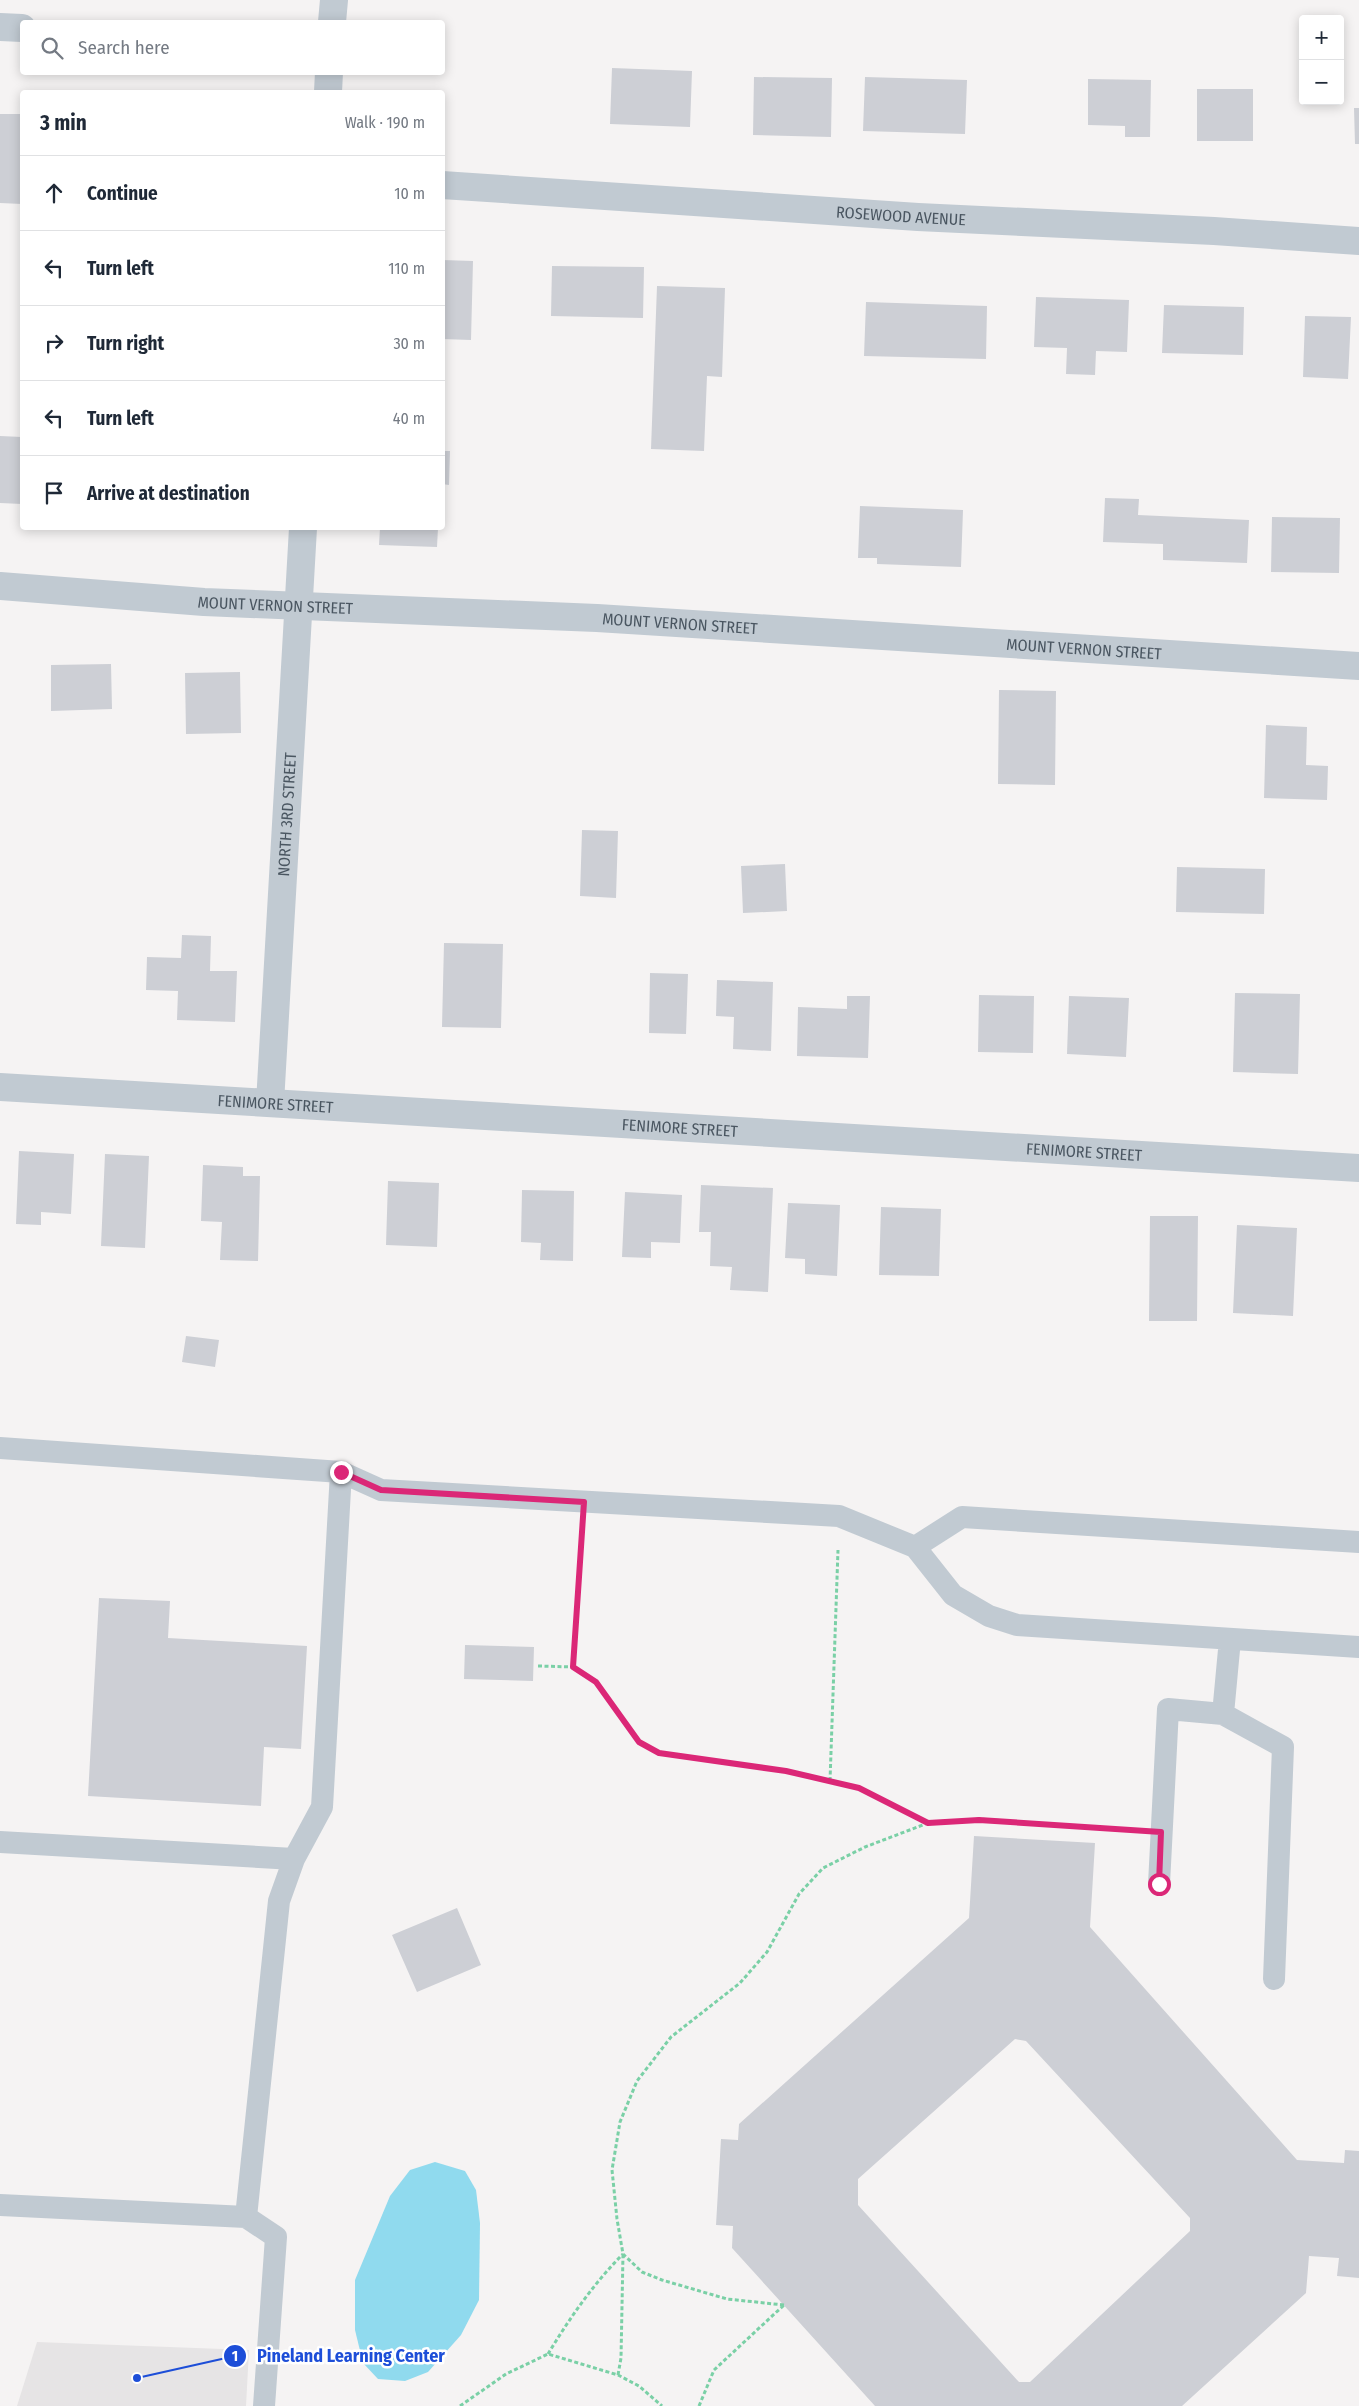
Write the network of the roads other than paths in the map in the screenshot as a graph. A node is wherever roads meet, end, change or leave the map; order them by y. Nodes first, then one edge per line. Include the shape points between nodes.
1 (334, 0) edge
2 (332, 20) edge
3 (0, 27) edge
4 (20, 28) edge
5 (329, 75) edge
6 (328, 90) edge
7 (445, 185) edge
8 (1359, 241) edge
9 (303, 530) edge
10 (0, 586) edge
11 (299, 606) junction
12 (1359, 666) edge
13 (0, 1087) edge
14 (270, 1103) junction
15 (1359, 1168) edge
16 (0, 1448) edge
17 (341, 1472) junction
18 (1359, 1542) edge
19 (915, 1547) junction
20 (1230, 1639) junction
21 (1359, 1648) edge
22 (1223, 1714) junction
23 (0, 1842) edge
24 (294, 1859) junction
25 (1159, 1884) dead end
26 (1274, 1979) dead end
27 (0, 2205) edge
28 (246, 2218) junction
29 (264, 2406) edge

1 - 2 street
3 - 4 street
5 - 6 street
7 - 8 street, ROSEWOOD AVENUE
9 - 11 street, NORTH 3RD STREET
10 - 11 street, MOUNT VERNON STREET
11 - 12 street, MOUNT VERNON STREET via 596,618
11 - 14 street, NORTH 3RD STREET
13 - 14 street, FENIMORE STREET
14 - 15 street, FENIMORE STREET
16 - 17 lane
17 - 19 lane via 381,1490 839,1516
17 - 24 lane via 322,1806
18 - 19 lane via 962,1517
19 - 20 lane via 953,1595 989,1616 1017,1625
20 - 21 lane
20 - 22 lane
22 - 25 lane via 1168,1709
22 - 26 lane via 1283,1747
23 - 24 lane
24 - 28 lane via 279,1901
27 - 28 lane
28 - 29 lane via 276,2237

